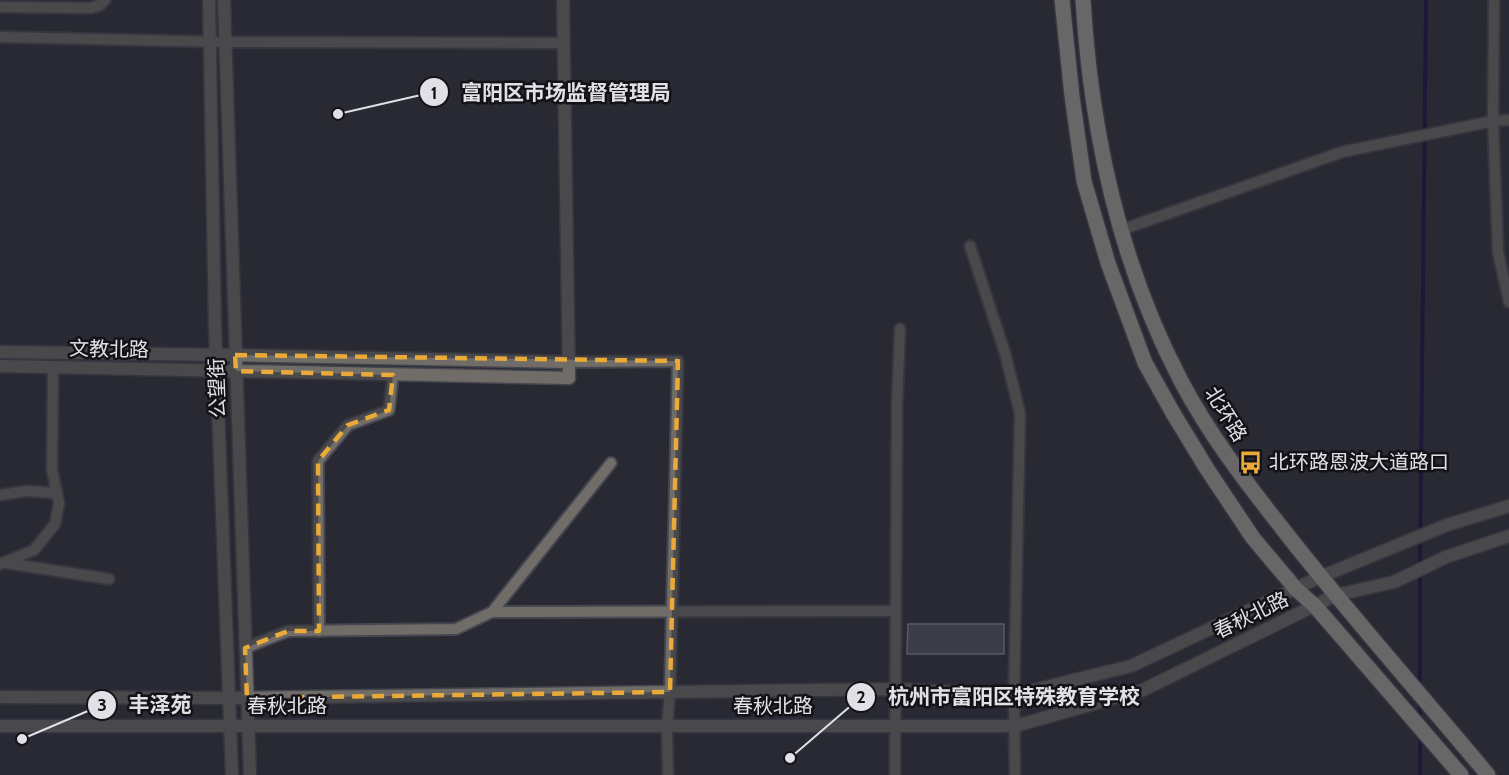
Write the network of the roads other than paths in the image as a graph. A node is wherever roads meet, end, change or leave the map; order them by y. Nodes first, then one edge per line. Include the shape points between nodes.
1 (105, 0) edge
2 (209, 0) edge
3 (224, 0) edge
4 (563, 0) edge
5 (1062, 0) edge
6 (1083, 0) edge
7 (1494, 0) edge
8 (0, 7) edge
9 (0, 37) edge
10 (211, 41) junction
11 (225, 42) junction
12 (564, 43) junction
13 (1509, 120) edge
14 (1493, 121) junction
15 (1121, 230) junction
16 (970, 246) dead end
17 (1509, 302) edge
18 (900, 329) dead end
19 (0, 352) edge
20 (216, 354) junction
21 (235, 355) junction
22 (569, 362) junction
23 (0, 366) edge
24 (53, 368) junction
25 (216, 371) junction
26 (236, 372) junction
27 (393, 375) junction
28 (611, 463) dead end
29 (57, 493) junction
30 (0, 495) edge
31 (1509, 506) edge
32 (1509, 536) edge
33 (3, 564) edge
34 (1320, 577) junction
35 (108, 579) dead end
36 (1296, 589) junction
37 (1336, 595) junction
38 (1315, 606) junction
39 (672, 611) junction
40 (895, 611) junction
41 (492, 612) junction
42 (319, 631) junction
43 (245, 648) junction
44 (895, 690) junction
45 (670, 692) junction
46 (1014, 694) junction
47 (0, 697) edge
48 (229, 698) junction
49 (247, 698) junction
50 (230, 725) junction
51 (248, 725) junction
52 (0, 726) edge
53 (667, 726) junction
54 (894, 726) junction
55 (1014, 726) junction
56 (232, 775) edge
57 (249, 775) edge
58 (668, 775) edge
59 (895, 775) edge
60 (1015, 775) edge
61 (1461, 775) edge
62 (1488, 775) edge

1 - 8 street via 91,8
2 - 10 street, 公望街
3 - 11 street, 公望街
4 - 12 street
5 - 36 main road via 1084,181 1108,263 1145,363 1253,538
6 - 15 main road, 北环路 via 1104,168
7 - 14 street
9 - 10 street
10 - 11 street
10 - 20 street, 公望街
11 - 12 street
11 - 21 street, 公望街
12 - 22 street
13 - 14 street
14 - 15 street via 1342,152
14 - 17 street via 1498,252
15 - 34 main road, 北环路 via 1139,286 1185,389 1242,477
16 - 46 street via 1005,353 1020,414
18 - 40 street
19 - 20 street, 文教北路
20 - 21 street, 文教北路
20 - 25 street, 公望街
21 - 22 street, 文教北路
21 - 26 street, 公望街
22 - 27 street, 文教北路 via 569,378
22 - 39 street via 678,361
23 - 24 street, 文教北路
24 - 25 street, 文教北路
24 - 29 street via 52,470
25 - 26 street, 文教北路
25 - 48 street, 公望街
26 - 27 street, 文教北路
26 - 43 street, 公望街
27 - 42 street via 389,410 348,425 318,461
28 - 41 street
29 - 30 street via 27,491
29 - 33 street via 55,524 34,550
31 - 34 street, 春秋北路 via 1447,525
32 - 37 street, 春秋北路 via 1446,557 1394,582
33 - 35 street
34 - 36 street, 春秋北路
34 - 37 main road, 北环路
36 - 38 main road
36 - 46 street, 春秋北路 via 1131,666
37 - 38 street, 春秋北路
37 - 62 main road, 北环路
38 - 55 street, 春秋北路 via 1143,690
38 - 61 main road
39 - 40 street
39 - 41 street
39 - 45 street
40 - 44 street
41 - 42 street via 456,629
42 - 43 street via 288,631
43 - 49 street, 公望街
44 - 45 street, 春秋北路
44 - 46 street, 春秋北路
44 - 54 street
45 - 49 street, 春秋北路
45 - 53 street
46 - 55 street
47 - 48 street, 春秋北路
48 - 49 street, 春秋北路
48 - 50 street, 公望街
49 - 51 street, 公望街
50 - 51 street, 春秋北路
50 - 52 street, 春秋北路
50 - 56 street, 公望街
51 - 53 street, 春秋北路
51 - 57 street, 公望街
53 - 54 street, 春秋北路
53 - 58 street
54 - 55 street, 春秋北路
54 - 59 street
55 - 60 street

